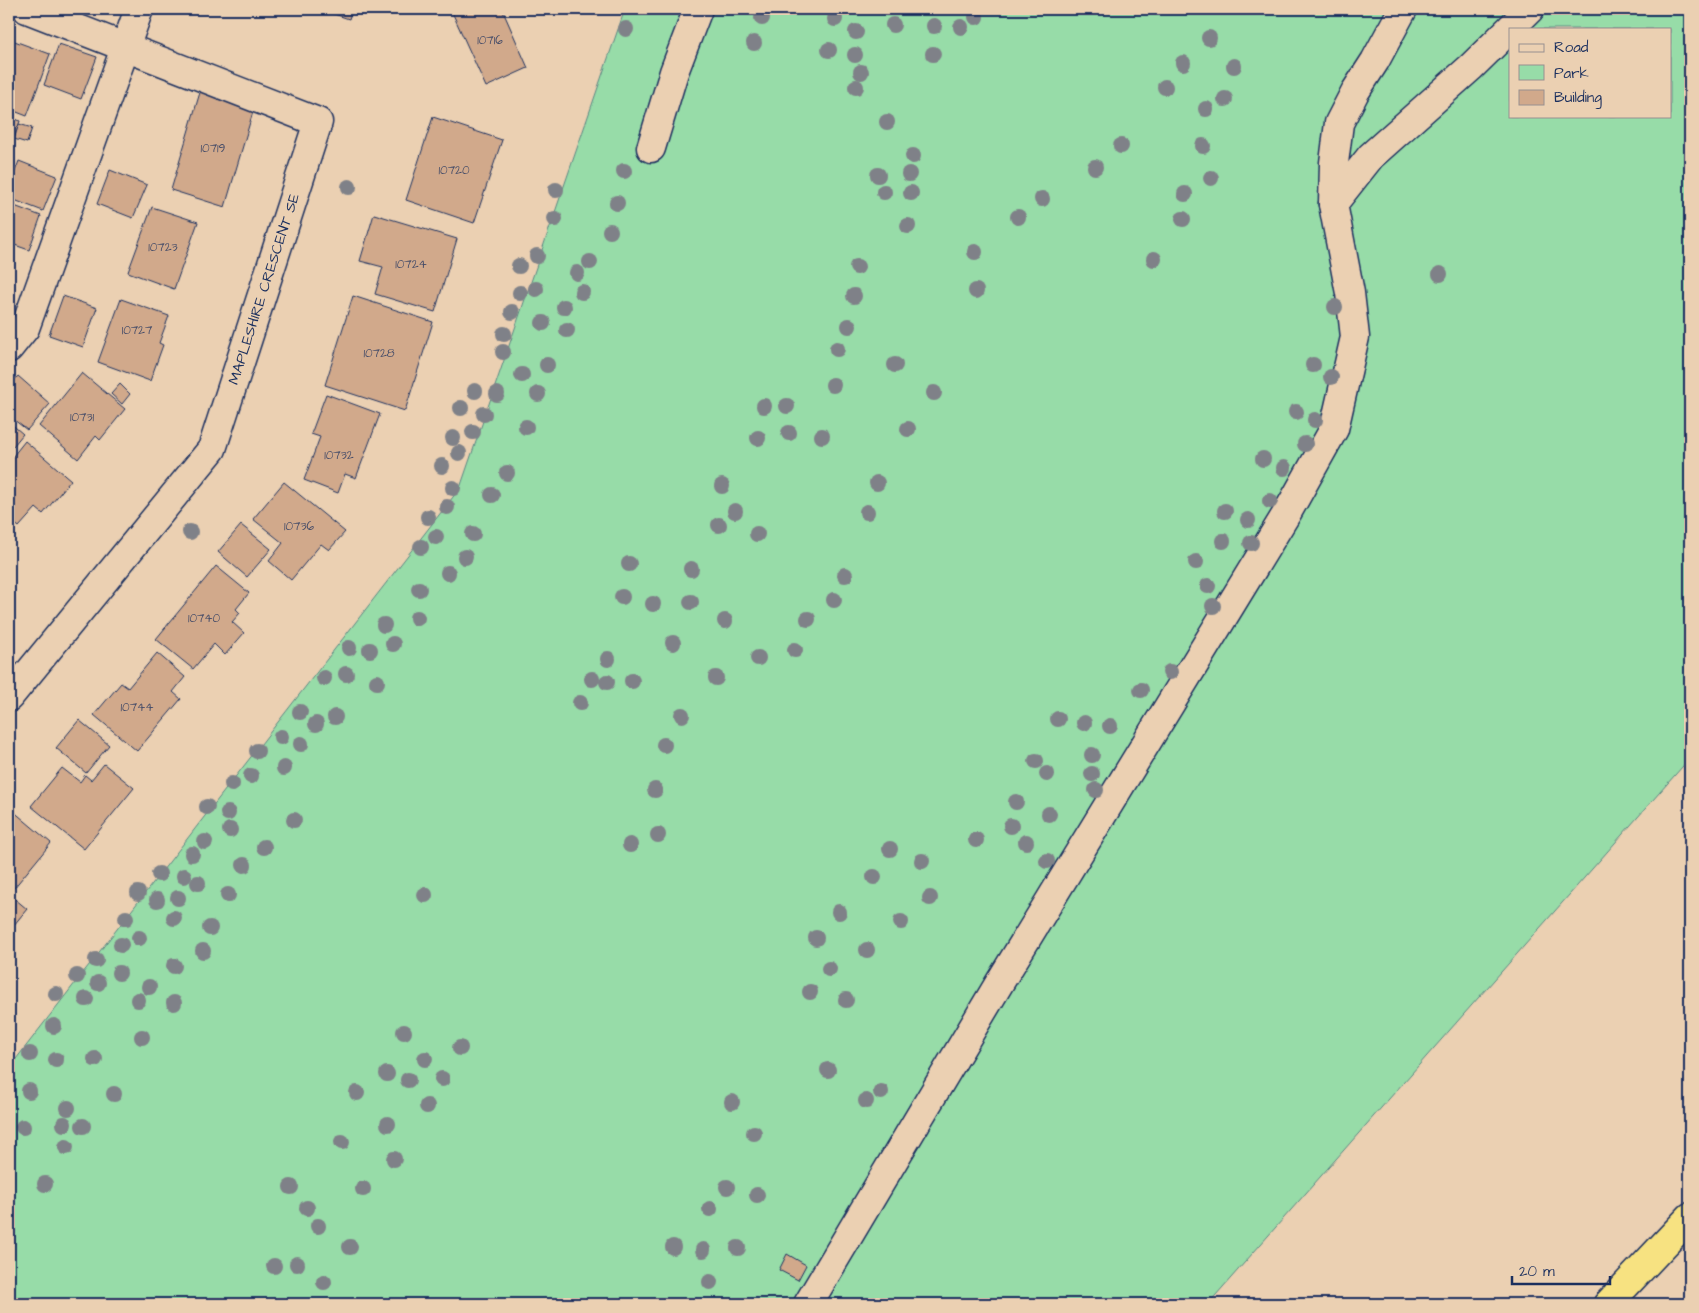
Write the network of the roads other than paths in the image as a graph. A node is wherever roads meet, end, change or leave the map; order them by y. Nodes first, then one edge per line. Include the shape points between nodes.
1 (27, 9) edge
2 (139, 9) edge
3 (698, 9) edge
4 (1403, 9) edge
5 (1530, 9) edge
6 (1511, 28) edge
7 (1509, 30) edge
8 (125, 48) junction
9 (651, 148) dead end
10 (1333, 204) junction
11 (9, 348) edge
12 (9, 697) edge
13 (1690, 1217) edge
14 (808, 1304) edge
15 (1608, 1304) edge

1 - 8 street, MAPLESHIRE CRESCENT SE
2 - 8 street
3 - 9 street via 674,72
4 - 10 street via 1339,123
5 - 6 street
7 - 10 street via 1371,156
8 - 11 street via 25,328
8 - 12 street, MAPLESHIRE CRESCENT SE via 318,122 212,449
10 - 14 street via 1356,337 1334,429 1288,513 1000,982
13 - 15 highway

